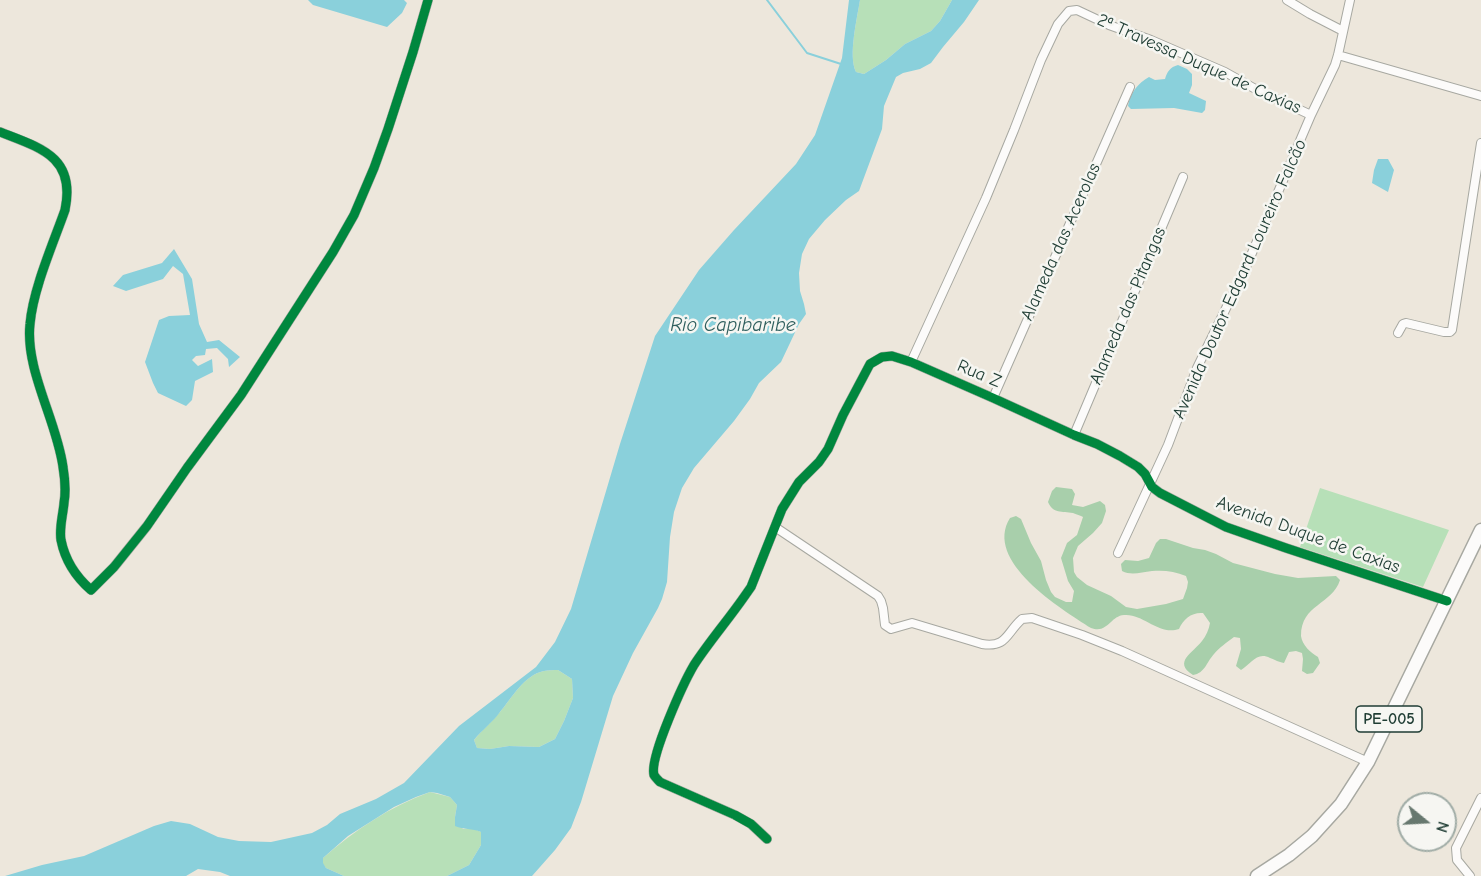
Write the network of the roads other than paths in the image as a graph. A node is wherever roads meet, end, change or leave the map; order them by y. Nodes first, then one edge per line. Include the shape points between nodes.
1 (428, 0) edge
2 (1287, 0) edge
3 (1350, 0) edge
4 (1343, 31) junction
5 (1338, 55) junction
6 (1130, 87) dead end
7 (1481, 96) edge
8 (1311, 115) junction
9 (0, 132) edge
10 (1481, 143) edge
11 (1183, 177) dead end
12 (1398, 333) dead end
13 (910, 362) junction
14 (993, 398) junction
15 (1074, 435) junction
16 (1150, 484) junction
17 (775, 527) junction
18 (1481, 530) edge
19 (1118, 553) dead end
20 (1447, 602) junction
21 (1368, 762) junction
22 (1481, 798) edge
23 (767, 838) dead end
24 (1257, 876) edge
25 (1470, 876) edge

1 - 9 street via 374,168 333,252 241,395 147,526 91,590 75,574 61,540 65,486 61,451 31,355 30,325 65,210 65,177 56,160 46,152
2 - 4 street
3 - 4 street, Avenida Doutor Edgard Loureiro Falcão
4 - 5 street, Avenida Doutor Edgard Loureiro Falcão
5 - 7 street
5 - 8 street, Avenida Doutor Edgard Loureiro Falcão
6 - 14 street, Alameda das Acerolas
8 - 13 street, 2ª Travessa Duque de Caxias via 1151,40 1109,26 1083,12 1069,11 1058,24 1041,60 986,198
8 - 16 street, Avenida Doutor Edgard Loureiro Falcão via 1246,267 1197,368
10 - 12 street via 1452,330 1444,332 1406,323
11 - 15 street, Alameda das Pitangas
13 - 14 street, Rua Z
13 - 17 street, Rua Z via 892,356 870,364 828,448 799,482
14 - 15 street, Rua Z
15 - 16 street, Avenida Duque de Caxias via 1138,467
16 - 19 street, Avenida Doutor Edgard Loureiro Falcão
16 - 20 street, Avenida Duque de Caxias via 1226,527
17 - 21 street via 878,596 887,628 912,623 996,645 1022,620 1032,618 1122,651
17 - 23 street via 748,592 693,667 661,740 654,767 660,782 735,815
18 - 20 main road, PE-005
20 - 21 main road, PE-005
21 - 24 main road, PE-005 via 1319,829
22 - 25 street via 1456,848 1457,860

